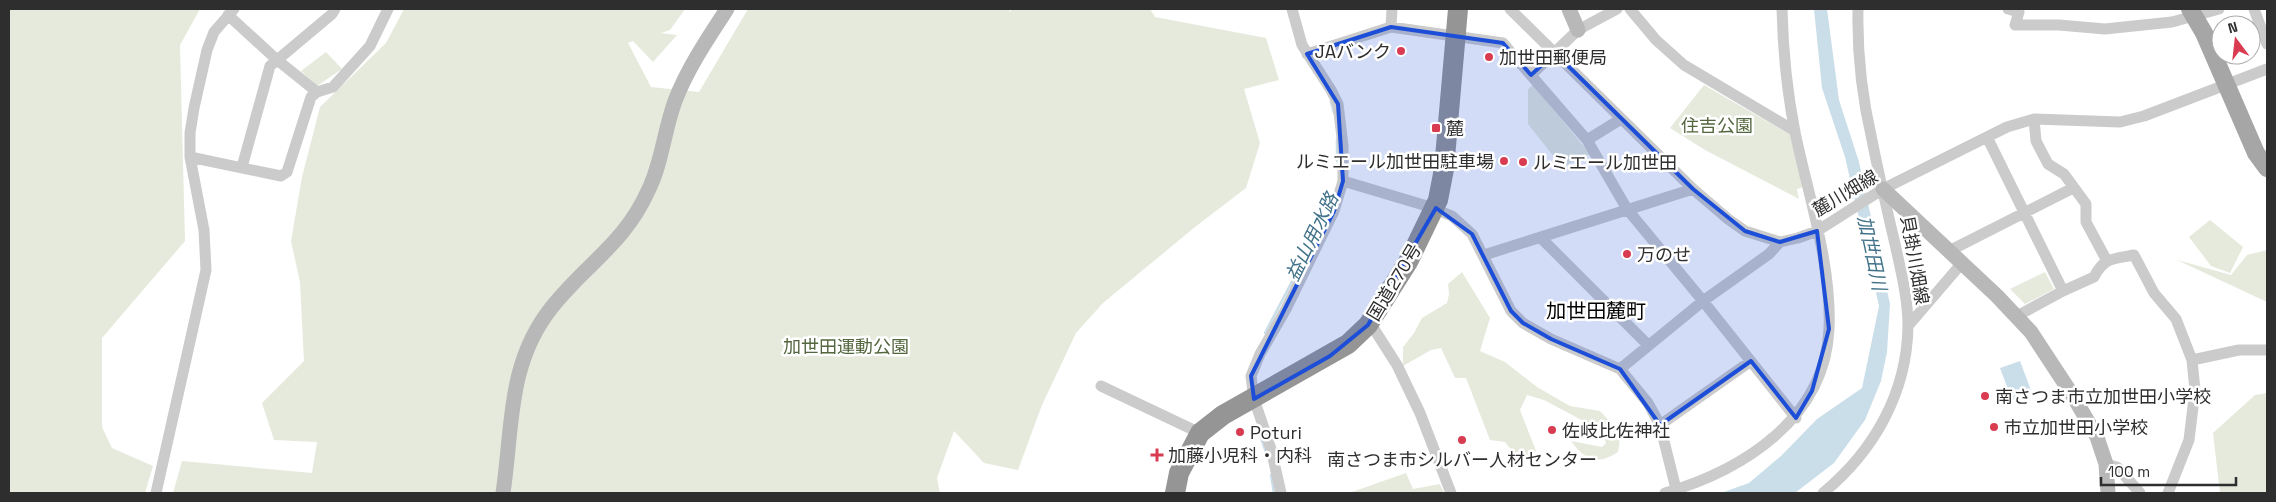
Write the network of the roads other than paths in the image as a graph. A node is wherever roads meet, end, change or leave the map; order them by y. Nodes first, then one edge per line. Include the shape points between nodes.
1 (335, 9) edge
2 (388, 9) edge
3 (726, 9) edge
4 (1292, 9) edge
5 (1392, 9) edge
6 (1458, 9) edge
7 (1510, 9) edge
8 (1569, 9) edge
9 (1617, 9) edge
10 (1630, 9) edge
11 (1782, 9) edge
12 (1858, 9) edge
13 (2008, 9) edge
14 (2219, 9) edge
15 (2254, 9) edge
16 (231, 12) edge
17 (2192, 12) edge
18 (1391, 27) junction
19 (1578, 30) junction
20 (1456, 36) junction
21 (2267, 44) edge
22 (1555, 53) junction
23 (1307, 54) junction
24 (276, 59) junction
25 (2267, 69) edge
26 (1531, 75) junction
27 (2225, 85) junction
28 (317, 92) junction
29 (1621, 119) junction
30 (2034, 119) junction
31 (1795, 131) junction
32 (1987, 137) junction
33 (1587, 140) junction
34 (190, 157) junction
35 (242, 167) junction
36 (2267, 168) edge
37 (1343, 181) junction
38 (2073, 188) junction
39 (1693, 189) junction
40 (1880, 191) junction
41 (1435, 209) junction
42 (1627, 209) junction
43 (2024, 213) junction
44 (1819, 229) junction
45 (1540, 237) junction
46 (1780, 242) junction
47 (1948, 251) junction
48 (1484, 256) junction
49 (2106, 260) junction
50 (1962, 263) junction
51 (2063, 291) junction
52 (1703, 301) junction
53 (2017, 316) junction
54 (1368, 325) junction
55 (1908, 326) junction
56 (1648, 345) junction
57 (2267, 350) edge
58 (2192, 360) junction
59 (1751, 361) junction
60 (1620, 369) junction
61 (1101, 386) dead end
62 (1254, 399) junction
63 (1796, 418) junction
64 (1660, 425) junction
65 (1200, 434) junction
66 (2106, 464) junction
67 (1677, 492) edge
68 (156, 493) edge
69 (503, 493) edge
70 (1175, 493) edge
71 (1281, 493) edge
72 (1451, 493) edge
73 (1665, 493) edge
74 (1823, 493) edge
75 (2108, 493) edge
76 (2140, 493) edge
77 (2168, 493) edge

1 - 24 street
2 - 28 street via 370,46 333,87
3 - 69 street via 675,100 659,166 636,214 622,236 563,293 528,345 515,388
4 - 23 street
5 - 18 street
6 - 20 highway, 国道270号
7 - 22 street
8 - 19 street
9 - 19 street
10 - 31 street via 1656,40 1684,65
11 - 31 street
12 - 40 street, 貝掛川畑線 via 1859,63
13 - 17 street via 2018,12 2015,25 2105,29 2172,22
14 - 17 street
15 - 21 street
16 - 24 street
16 - 34 street via 214,32 207,50 190,133
17 - 27 main road
18 - 20 street
18 - 23 street
19 - 22 street
20 - 26 street via 1503,43
20 - 41 highway, 国道270号 via 1444,169
22 - 26 street
22 - 29 street
23 - 37 street via 1338,104
24 - 28 street
24 - 35 street via 270,66
25 - 27 street, 麓川畑線
26 - 33 street
27 - 30 street, 麓川畑線 via 2144,116 2113,123
27 - 36 main road via 2256,153
28 - 35 street via 312,97 287,172 280,176
29 - 33 street
29 - 39 street
30 - 32 street, 麓川畑線
30 - 38 street via 2036,141 2048,164 2064,174
31 - 44 street
32 - 40 street, 麓川畑線
32 - 43 street
33 - 42 street
34 - 35 street
34 - 68 street via 205,237 206,270
37 - 41 street
37 - 62 street via 1334,211 1251,376
38 - 43 street
38 - 49 street via 2086,204 2086,222
39 - 42 street
39 - 46 street via 1745,231
40 - 44 street, 麓川畑線
40 - 47 street
40 - 55 street, 貝掛川畑線 via 1904,283
41 - 48 street via 1463,223
41 - 54 highway, 国道270号 via 1408,262
42 - 45 street
42 - 52 street
43 - 47 street
43 - 51 street
44 - 46 street, 麓川畑線
44 - 63 street via 1829,304 1828,341 1812,391
45 - 48 street
45 - 56 street
46 - 52 street via 1769,254
47 - 50 street
48 - 60 street via 1511,311 1523,322 1551,339
49 - 51 street via 2094,277
49 - 58 street via 2134,255 2154,293 2176,319
50 - 53 street
50 - 55 street
51 - 53 street
52 - 56 street
52 - 59 street
53 - 66 street via 2074,396 2097,437
54 - 62 highway, 国道270号 via 1330,356
54 - 72 street via 1374,329 1397,365 1420,412
55 - 74 street, 貝掛川畑線 via 1900,381 1879,432 1842,477
56 - 60 street
57 - 58 street via 2239,350
58 - 77 street via 2195,390 2189,440
59 - 63 street
59 - 64 street
60 - 64 street via 1648,403
61 - 65 street
62 - 65 highway, 国道270号 via 1223,416
62 - 71 street via 1271,449
63 - 67 street via 1743,461
64 - 67 street
65 - 70 highway, 国道270号 via 1179,473
66 - 75 street
66 - 76 street via 2117,468
67 - 73 street

